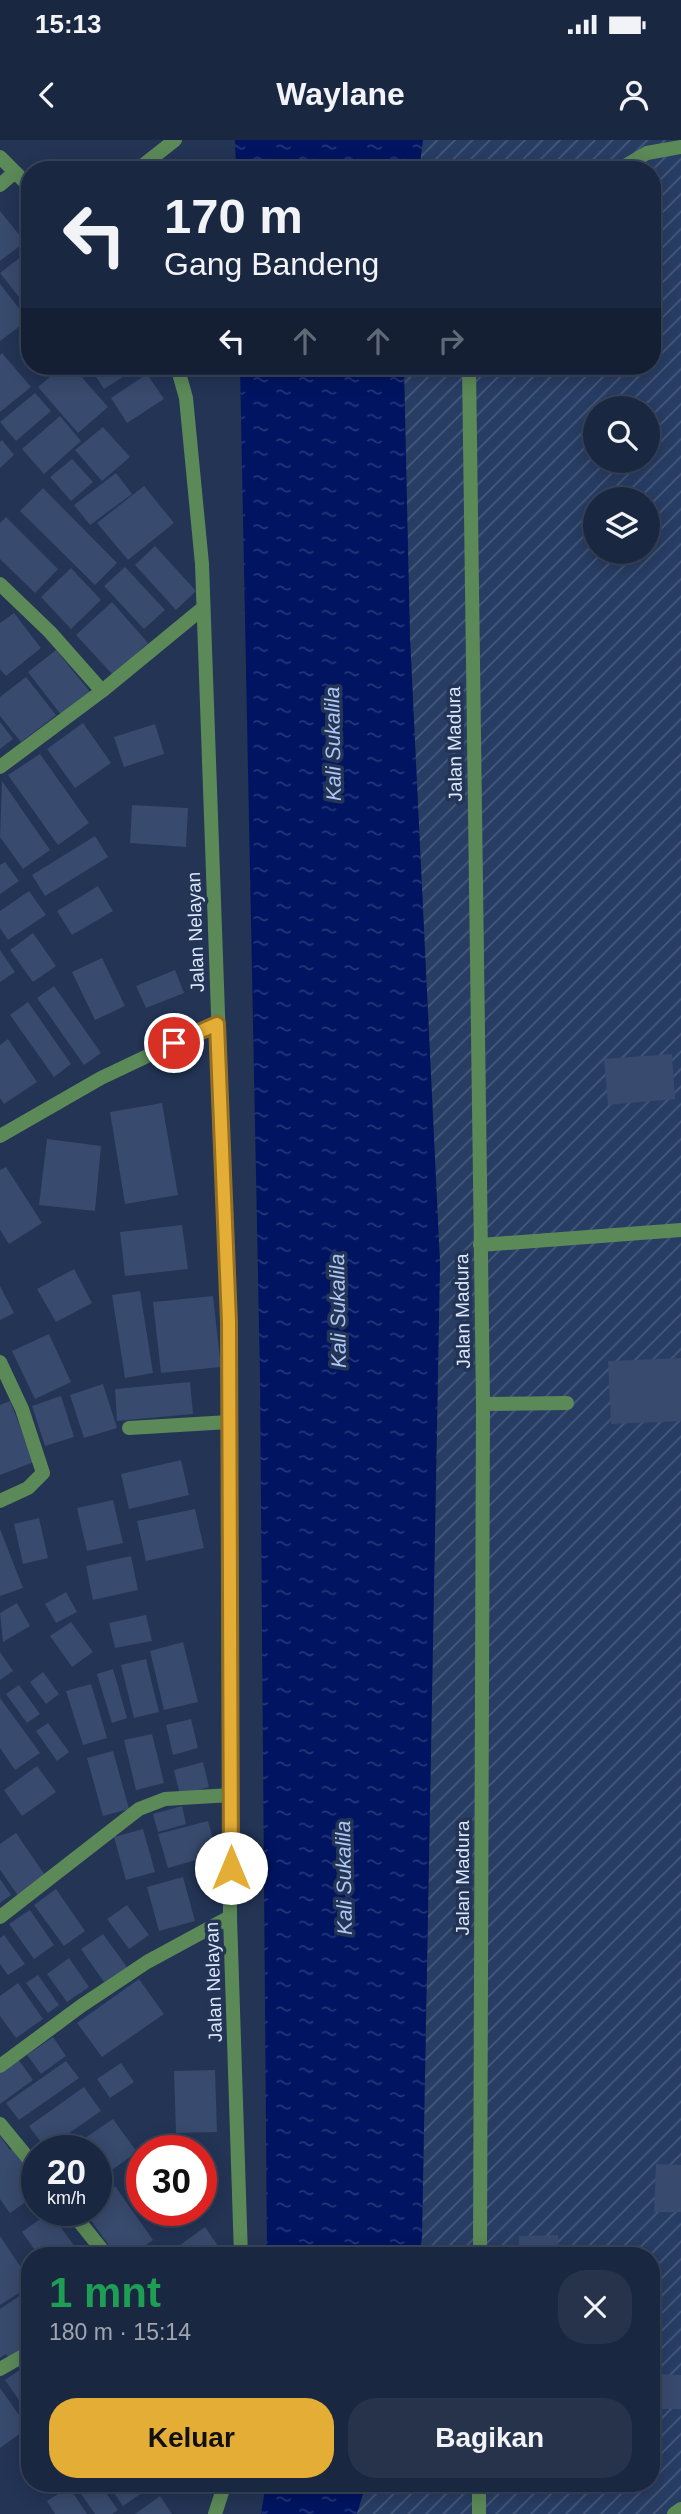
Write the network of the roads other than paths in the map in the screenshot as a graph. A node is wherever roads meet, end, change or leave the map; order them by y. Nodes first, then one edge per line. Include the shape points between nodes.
1 (174, 140) edge
2 (681, 147) edge
3 (0, 157) edge
4 (148, 161) edge
5 (633, 161) edge
6 (15, 172) junction
7 (21, 178) edge
8 (0, 185) edge
9 (180, 375) edge
10 (469, 375) edge
11 (0, 584) edge
12 (203, 608) junction
13 (102, 691) junction
14 (0, 767) edge
15 (217, 1024) junction
16 (0, 1136) edge
17 (681, 1230) edge
18 (481, 1245) junction
19 (0, 1362) edge
20 (568, 1403) dead end
21 (483, 1404) junction
22 (229, 1422) junction
23 (129, 1428) dead end
24 (0, 1502) edge
25 (231, 1795) junction
26 (0, 1917) edge
27 (230, 1917) junction
28 (0, 2066) edge
29 (0, 2124) edge
30 (21, 2150) edge
31 (83, 2226) edge
32 (100, 2247) edge
33 (241, 2247) edge
34 (480, 2247) edge
35 (21, 2357) edge
36 (0, 2369) edge
37 (222, 2492) edge
38 (479, 2492) edge
39 (681, 2509) edge
40 (215, 2514) edge
41 (479, 2514) edge
42 (674, 2514) edge

1 - 4 street
2 - 5 street via 647,153
3 - 6 street
6 - 7 street
6 - 8 street
9 - 12 street, Jalan Nelayan via 186,398
10 - 18 street, Jalan Madura
11 - 13 street
12 - 13 street
12 - 15 street, Jalan Nelayan
13 - 14 street
15 - 16 street via 101,1078
15 - 22 street, Jalan Nelayan
17 - 18 street
18 - 21 street, Jalan Madura
19 - 24 street via 22,1409 43,1473 28,1488
20 - 21 street
21 - 34 street, Jalan Madura
22 - 23 street
22 - 25 street, Jalan Nelayan
25 - 26 street via 165,1799 139,1809
25 - 27 street, Jalan Nelayan
27 - 28 street via 147,1962
27 - 33 street, Jalan Nelayan
29 - 30 street
31 - 32 street
35 - 36 street
37 - 40 street
38 - 41 street
39 - 42 street

